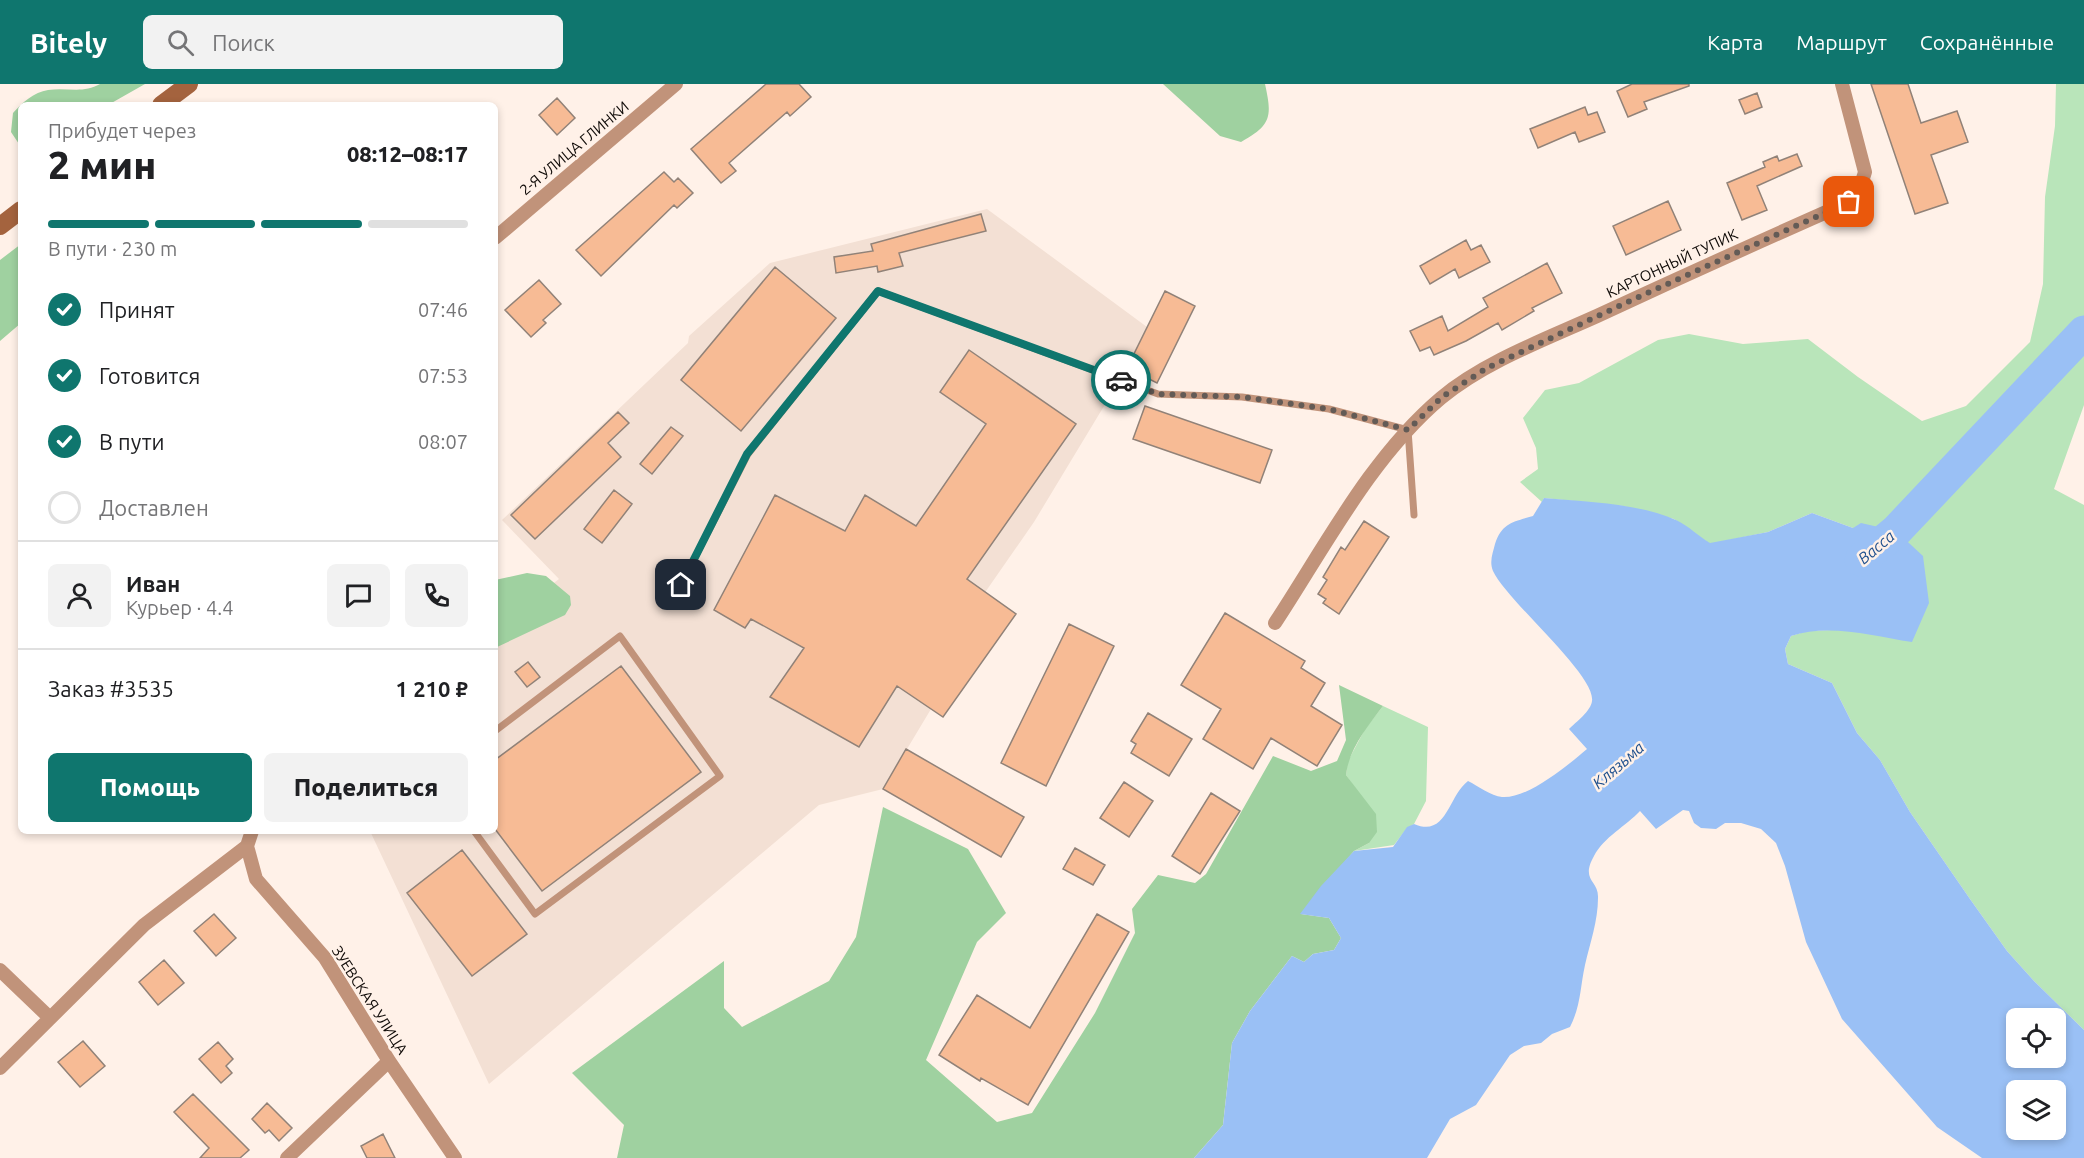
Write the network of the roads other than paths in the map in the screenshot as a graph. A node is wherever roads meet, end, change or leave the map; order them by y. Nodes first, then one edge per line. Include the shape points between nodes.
1 (189, 84) edge
2 (676, 84) edge
3 (1842, 84) edge
4 (165, 102) edge
5 (18, 212) edge
6 (0, 226) edge
7 (498, 235) edge
8 (1408, 430) junction
9 (1414, 515) dead end
10 (681, 585) dead end
11 (1275, 623) dead end
12 (498, 729) edge
13 (251, 834) edge
14 (476, 834) edge
15 (247, 846) junction
16 (0, 970) edge
17 (50, 1018) junction
18 (389, 1061) junction
19 (0, 1068) edge
20 (287, 1158) edge
21 (455, 1158) edge

1 - 4 main road
2 - 7 street, 2-Я УЛИЦА ГЛИНКИ
3 - 8 street, КАРТОННЫЙ ТУПИК via 1865,172 1859,190 1849,202 1487,368 1442,397
5 - 6 main road
8 - 9 lane
8 - 10 lane via 1329,409 1242,397 1158,394 878,291 747,454
8 - 11 street, КАРТОННЫЙ ТУПИК via 1375,470
12 - 14 lane via 620,636 720,776 535,914
13 - 15 street
15 - 17 street via 144,924
15 - 18 street, ЗУЕВСКАЯ УЛИЦА via 256,879 325,958
16 - 17 street
17 - 19 street
18 - 20 street
18 - 21 street, ЗУЕВСКАЯ УЛИЦА

